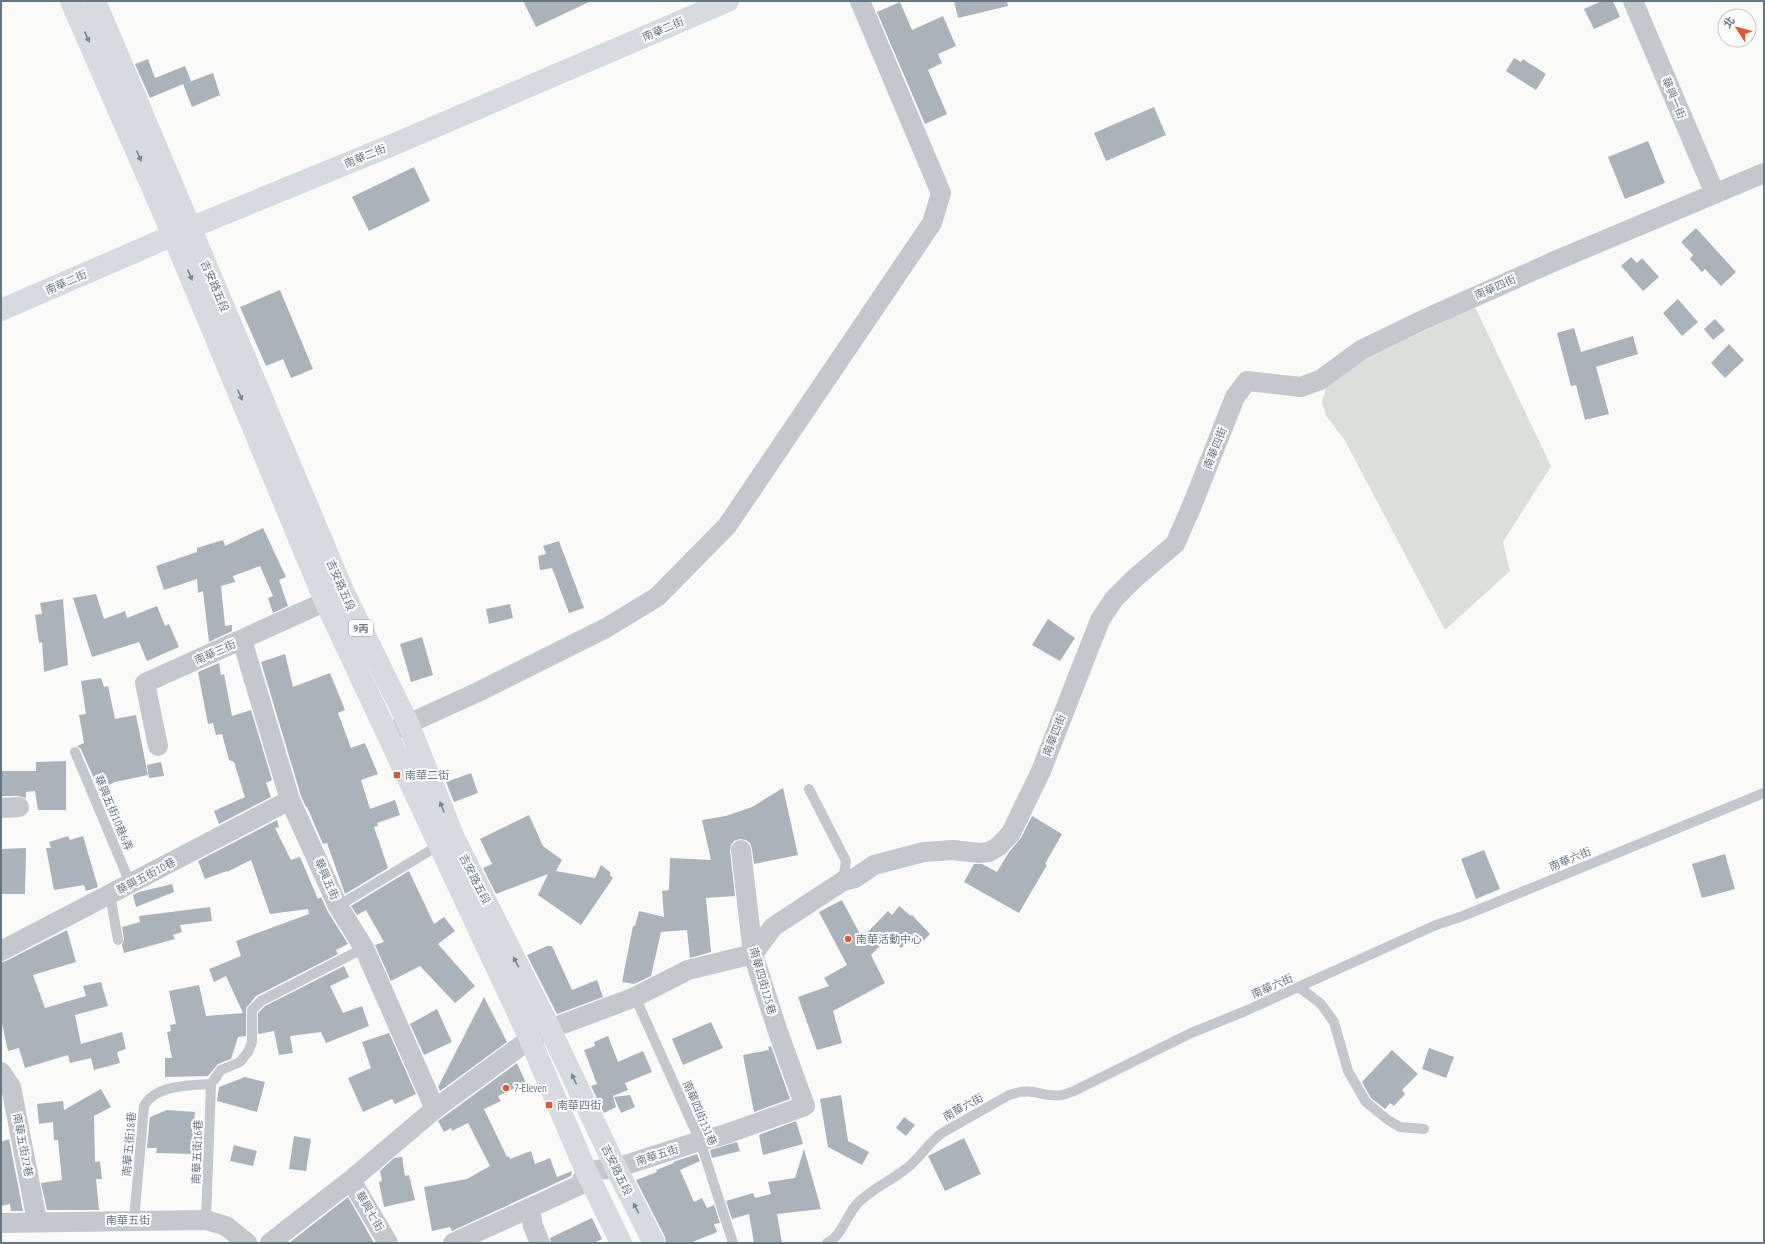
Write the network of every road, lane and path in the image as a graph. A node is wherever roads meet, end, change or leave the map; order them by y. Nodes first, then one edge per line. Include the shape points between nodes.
1 (71, 1) edge
2 (95, 1) edge
3 (728, 1) edge
4 (860, 1) edge
5 (1633, 1) edge
6 (1764, 173) edge
7 (1715, 194) junction
8 (182, 231) junction
9 (1, 310) edge
10 (335, 597) junction
11 (242, 640) junction
12 (408, 723) junction
13 (388, 733) junction
14 (158, 746) dead end
15 (75, 752) dead end
16 (809, 789) dead end
17 (1764, 792) edge
18 (290, 800) junction
19 (447, 842) junction
20 (741, 850) dead end
21 (843, 881) junction
22 (130, 883) junction
23 (110, 895) junction
24 (338, 906) junction
25 (118, 940) dead end
26 (364, 948) junction
27 (1, 950) edge
28 (753, 954) junction
29 (1299, 987) junction
30 (635, 997) junction
31 (550, 1029) junction
32 (530, 1039) junction
33 (1, 1072) edge
34 (211, 1084) junction
35 (806, 1106) joint
36 (435, 1109) junction
37 (1424, 1129) dead end
38 (700, 1141) junction
39 (616, 1168) junction
40 (586, 1171) junction
41 (351, 1180) junction
42 (530, 1208) junction
43 (134, 1220) junction
44 (206, 1220) junction
45 (37, 1221) junction
46 (1, 1223) edge
47 (247, 1243) edge
48 (270, 1243) edge
49 (388, 1243) edge
50 (453, 1243) edge
51 (540, 1243) edge
52 (621, 1243) edge
53 (654, 1243) edge
54 (733, 1243) edge
55 (827, 1243) edge

1 -> 8 main road, 吉安路五段 / 9丙
2 - 8 main road, 吉安路五段 / 9丙
3 - 8 main road, 南華二街 via 397,143
4 - 12 street via 940,193 932,223 727,526 657,597 599,632 478,692
5 - 7 street, 華興一街
6 - 7 street, 南華四街
7 - 21 street, 南華四街 via 1424,319 1361,350 1320,380 1301,387 1247,381 1235,397 1175,544 1114,599 1100,620 1041,771 1010,832 999,846 989,852 979,853 953,850 924,852 874,866 855,878
8 - 9 main road, 南華二街
8 - 10 main road, 吉安路五段 / 9丙
10 - 11 street, 南華三街
10 - 12 main road, 吉安路五段 / 9丙
10 - 13 main road, 吉安路五段 / 9丙
11 - 14 street, 南華三街 via 145,683
11 - 18 street, 華興五街
12 - 13 street
19 -> 12 main road, 吉安路五段 / 9丙
13 - 19 main road, 吉安路五段 / 9丙
15 - 22 lane, 華興五街10巷6弄
16 - 21 lane via 846,861
17 - 29 lane, 南華六街 via 1436,925
18 - 22 street, 華興五街10巷
18 - 24 street, 華興五街
19 - 24 lane
31 -> 19 main road, 吉安路五段 / 9丙
19 - 32 main road, 吉安路五段 / 9丙
20 - 28 street, 南華四街125巷
21 - 28 street, 南華四街 via 773,927
22 - 23 street, 華興五街10巷
23 - 25 lane
23 - 27 street, 華興五街10巷
24 - 26 street, 華興五街
26 - 34 lane via 261,1001 252,1010 252,1042 248,1052 240,1062 221,1070
26 - 36 street, 華興五街
28 - 30 street via 688,970
28 - 35 street, 南華四街125巷 via 778,1032
29 - 37 lane via 1321,1004 1334,1022 1348,1071 1366,1102 1400,1127
29 - 55 lane, 南華六街 via 1191,1033 1074,1091 1062,1095 1030,1090 1019,1091 1009,1096 933,1140 908,1168 857,1204 838,1234
30 - 31 street
30 - 38 lane, 南華四街131巷
31 - 32 street
39 -> 31 main road, 吉安路五段 / 9丙
32 - 36 street
32 - 40 main road, 吉安路五段 / 9丙
33 - 45 street, 南華五街22巷 via 11,1087
34 - 43 lane, 南華五街18巷 via 177,1086 146,1101
34 - 44 lane, 南華五街16巷
35 - 38 street, 南華五街 via 723,1136
36 - 41 street
38 - 39 street, 南華五街
38 - 54 lane, 南華四街131巷
39 - 40 street, 南華五街
53 -> 39 main road, 吉安路五段 / 9丙
40 - 42 street via 580,1185
40 - 52 main road, 吉安路五段 / 9丙
41 - 48 street
41 - 49 street, 華興七街
42 - 50 street
42 - 51 street via 533,1226
43 - 44 street, 南華五街
43 - 45 street, 南華五街
44 - 47 street, 南華五街 via 226,1226
45 - 46 street, 南華五街

